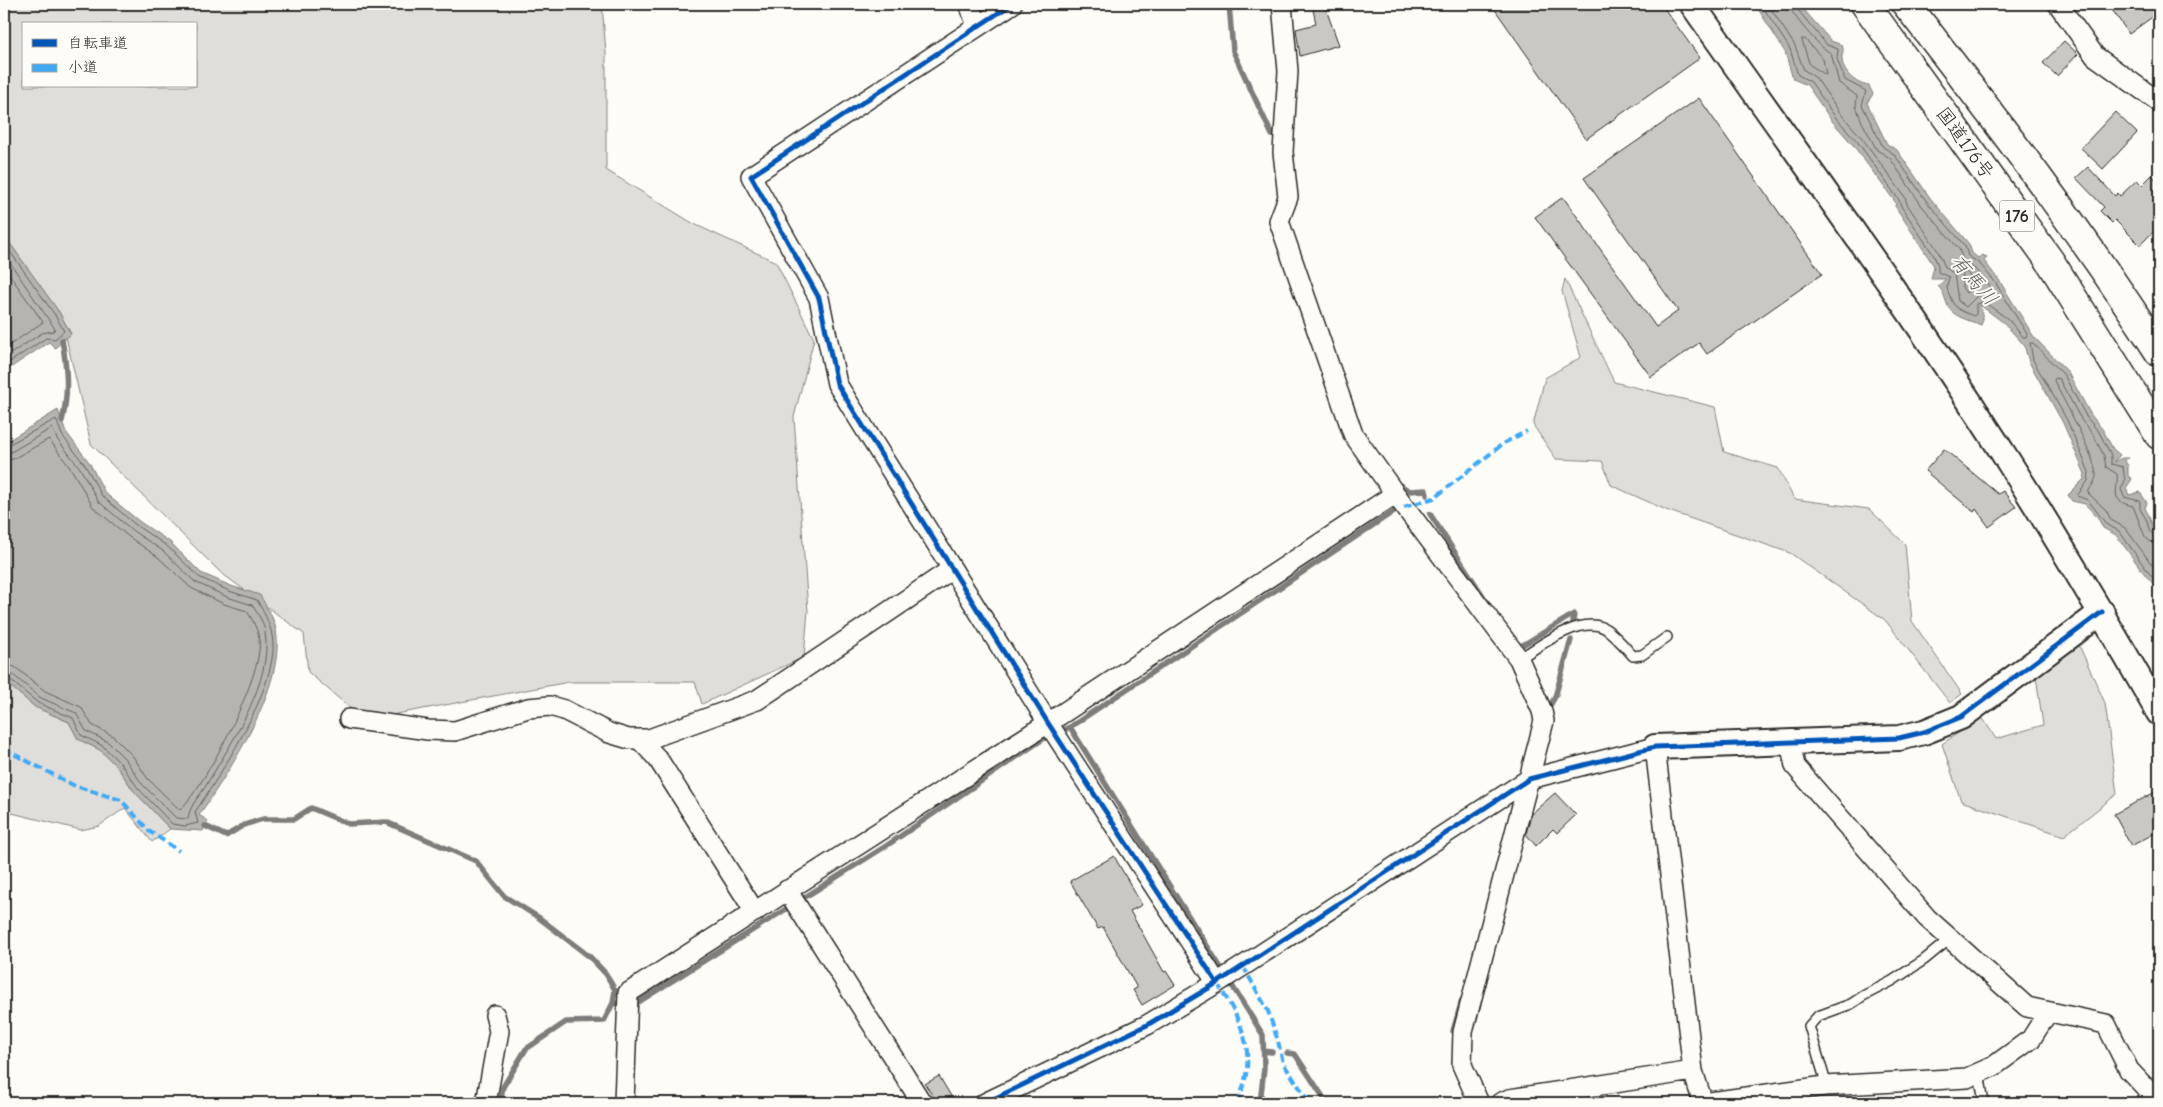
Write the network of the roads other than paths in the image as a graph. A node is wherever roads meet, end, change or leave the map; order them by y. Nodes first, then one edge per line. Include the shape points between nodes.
1 (969, 4) edge
2 (1012, 4) edge
3 (1282, 4) edge
4 (1692, 4) edge
5 (1865, 4) edge
6 (1906, 4) edge
7 (2058, 4) edge
8 (977, 26) junction
9 (2159, 102) edge
10 (2159, 352) edge
11 (2159, 435) edge
12 (1397, 497) junction
13 (952, 569) junction
14 (2102, 612) junction
15 (1667, 637) dead end
16 (1519, 659) junction
17 (2159, 714) edge
18 (349, 719) dead end
19 (1048, 723) junction
20 (639, 739) junction
21 (1790, 742) junction
22 (1655, 747) junction
23 (1530, 779) junction
24 (788, 890) junction
25 (755, 912) junction
26 (1951, 938) junction
27 (1216, 983) junction
28 (2048, 1012) junction
29 (495, 1015) dead end
30 (1693, 1071) junction
31 (1979, 1072) junction
32 (1827, 1086) junction
33 (2159, 1102) edge
34 (486, 1103) edge
35 (624, 1103) edge
36 (922, 1103) edge
37 (986, 1103) edge
38 (1479, 1103) edge
39 (1500, 1103) edge
40 (1703, 1103) edge
41 (1984, 1103) edge

1 - 8 street
2 - 8 street
3 - 12 street via 1288,71 1283,152 1288,197 1279,220 1353,434
4 - 14 street via 1999,447
5 - 11 highway, 国道176号 / 176 via 2050,261
6 - 10 highway, 国道176号 / 176 via 2004,131 2115,284
7 - 9 street via 2095,56
8 - 13 street via 751,176 818,298 837,384
12 - 16 street
12 - 19 street
13 - 19 street
13 - 20 street via 757,700 648,739
14 - 17 street
14 - 21 street via 1961,717 1899,738
15 - 16 lane via 1642,655 1633,656 1606,629 1583,625 1556,636
16 - 23 street via 1543,716
18 - 20 street via 428,730 455,730 528,708 550,706 609,734 629,740
19 - 24 street
19 - 27 street
20 - 25 street via 658,759
21 - 22 street
21 - 26 street via 1795,766 1927,918
22 - 23 street
22 - 30 street
23 - 27 street
23 - 38 street via 1463,1032 1462,1065
24 - 25 street
24 - 36 street
25 - 35 street via 628,993
26 - 28 street via 2027,1007
26 - 32 lane via 1892,981 1851,1004 1818,1016 1809,1026
27 - 37 street via 1147,1025
28 - 31 street via 2031,1040 1994,1066
28 - 33 street via 2106,1024 2129,1070
29 - 34 street via 498,1031
30 - 39 street
30 - 40 street
31 - 32 street via 1967,1078
31 - 41 lane
32 - 40 street

